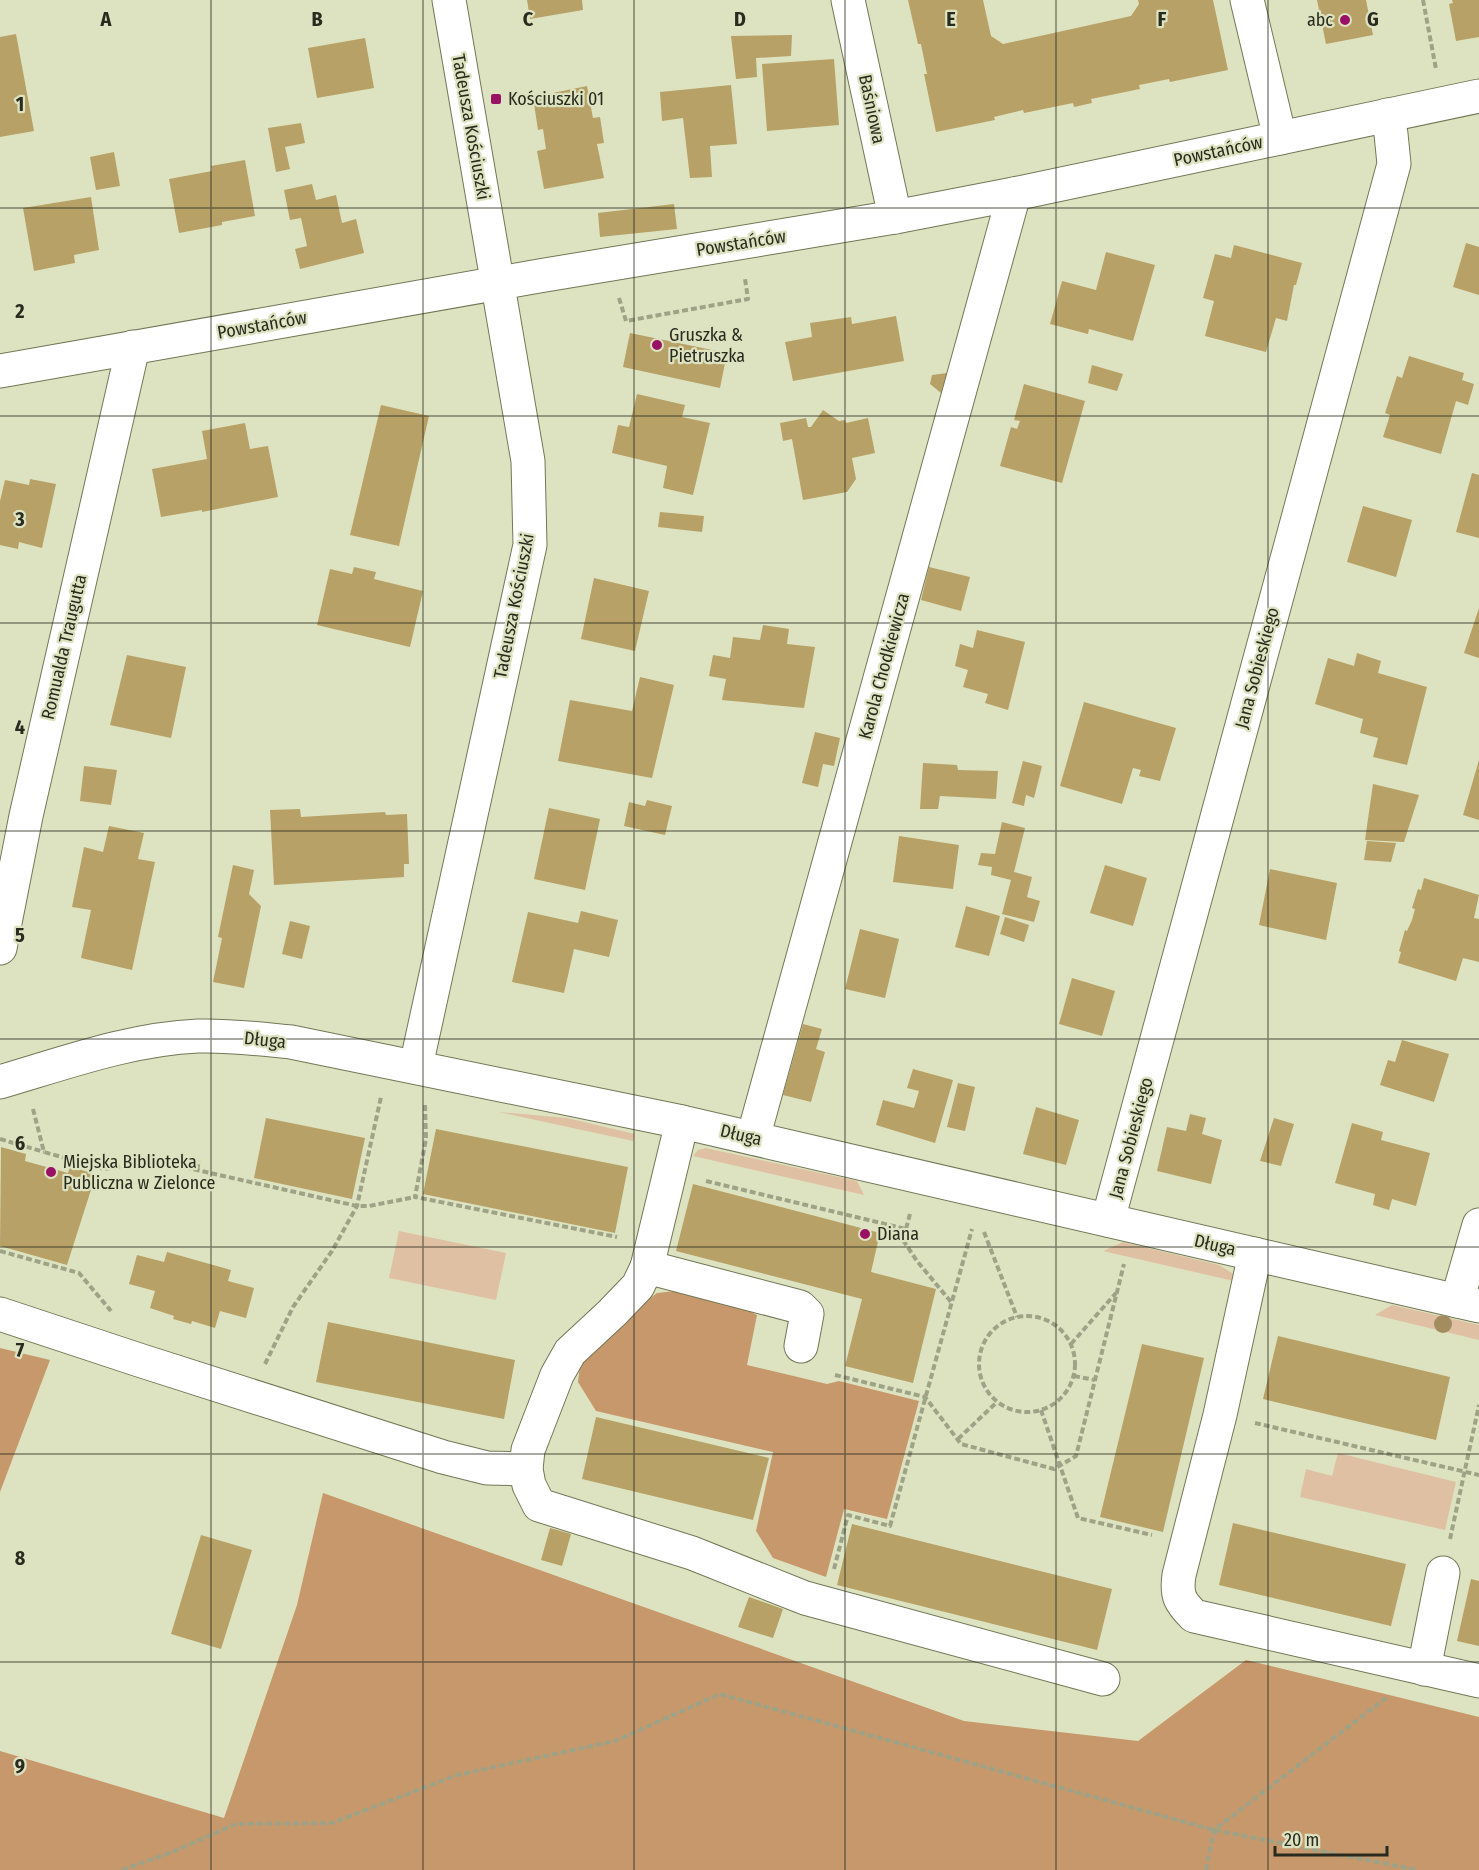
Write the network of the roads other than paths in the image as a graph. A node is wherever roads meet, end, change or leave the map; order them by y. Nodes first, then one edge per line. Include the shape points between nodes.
1 (449, 0) edge
2 (848, 0) edge
3 (1247, 0) edge
4 (1479, 96) edge
5 (1387, 116) junction
6 (1280, 138) junction
7 (1014, 194) junction
8 (896, 217) junction
9 (499, 284) junction
10 (133, 347) junction
11 (0, 371) edge
12 (13, 819) edge
13 (0, 948) edge
14 (416, 1066) junction
15 (0, 1082) edge
16 (682, 1122) junction
17 (753, 1138) junction
18 (1108, 1220) junction
19 (1479, 1225) edge
20 (1256, 1254) junction
21 (647, 1267) junction
22 (1468, 1303) edge
23 (0, 1314) edge
24 (801, 1346) dead end
25 (526, 1469) junction
26 (1443, 1573) road end
27 (1424, 1669) junction
28 (1103, 1679) dead end
29 (1479, 1681) edge

1 - 9 street, Tadeusza Kościuszki
2 - 8 street, Baśniowa
3 - 6 street
4 - 5 street, Powstańców
5 - 6 street, Powstańców
5 - 18 street, Jana Sobieskiego via 1394,164
6 - 7 street, Powstańców
7 - 8 street, Powstańców
7 - 17 street, Karola Chodkiewicza
8 - 9 street, Powstańców
9 - 10 street, Powstańców
9 - 14 street, Tadeusza Kościuszki via 528,461 530,545
10 - 11 street, Powstańców
10 - 12 street, Romualda Traugutta
12 - 13 street, Romualda Traugutta
14 - 15 street, Długa via 291,1042 196,1036 110,1050
14 - 16 street, Długa
16 - 17 street, Długa
16 - 21 street
17 - 18 street, Długa
18 - 20 street, Długa
19 - 22 street
20 - 22 street, Długa
20 - 27 street via 1179,1575 1177,1590 1183,1605 1194,1616
21 - 24 street via 800,1307 807,1314
21 - 25 street via 638,1286 570,1352 530,1443
23 - 25 street via 443,1456 487,1468
25 - 28 street via 538,1505 692,1553 805,1598
26 - 27 street
27 - 29 street

